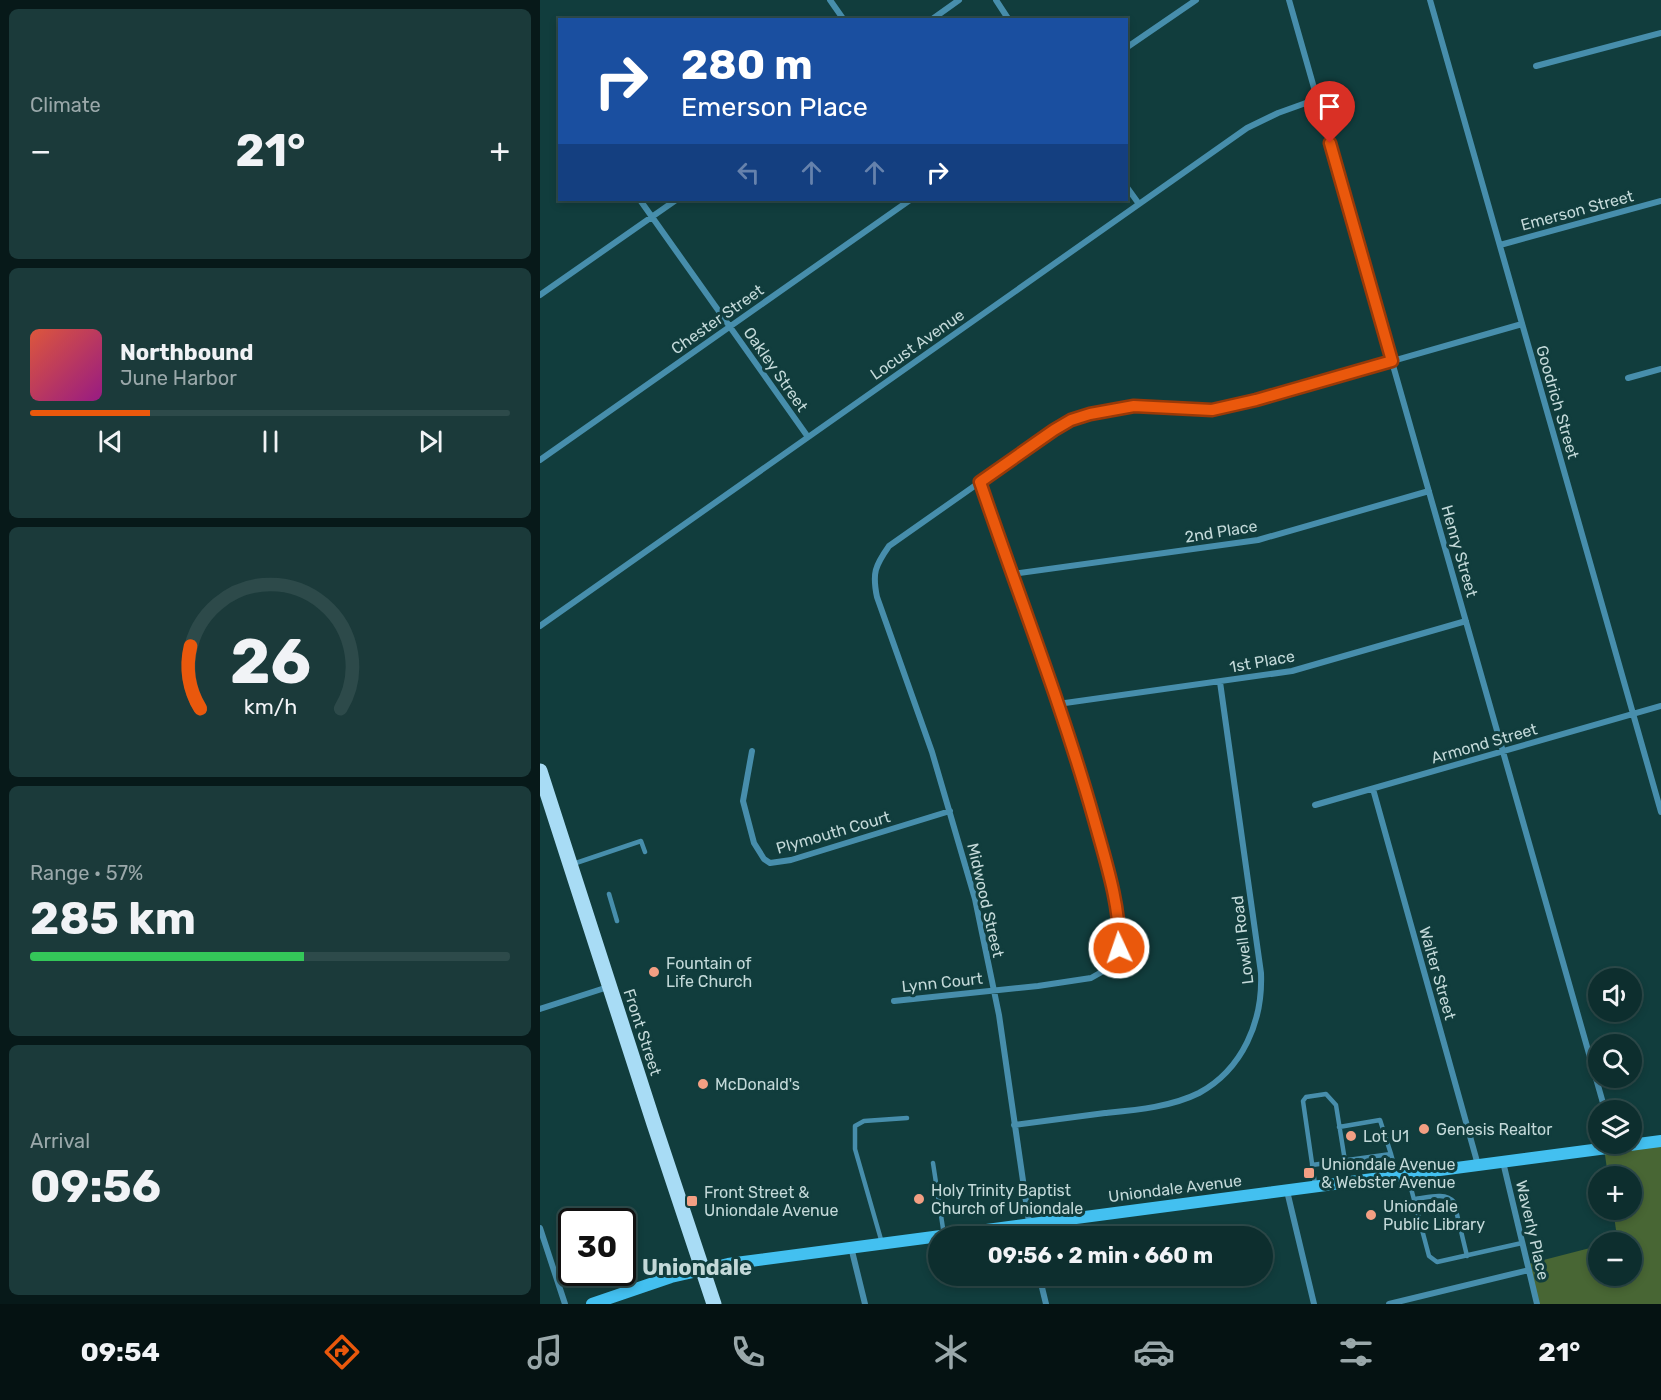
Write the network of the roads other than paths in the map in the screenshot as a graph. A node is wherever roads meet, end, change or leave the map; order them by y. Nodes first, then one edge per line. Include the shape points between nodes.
1 (830, 0) edge
2 (959, 0) edge
3 (996, 0) edge
4 (1196, 0) edge
5 (1289, 0) edge
6 (1430, 0) edge
7 (843, 18) edge
8 (934, 18) edge
9 (1008, 18) edge
10 (1661, 33) edge
11 (1128, 47) edge
12 (1536, 66) dead end
13 (1317, 99) junction
14 (1128, 189) edge
15 (641, 201) edge
16 (674, 201) edge
17 (909, 201) edge
18 (1661, 201) edge
19 (1139, 204) junction
20 (652, 216) junction
21 (1500, 245) junction
22 (540, 295) edge
23 (1522, 324) junction
24 (730, 327) junction
25 (1392, 361) junction
26 (1661, 369) edge
27 (1628, 378) dead end
28 (808, 437) junction
29 (540, 460) edge
30 (980, 482) junction
31 (1429, 491) junction
32 (1012, 574) junction
33 (1466, 621) junction
34 (540, 626) edge
35 (1220, 682) junction
36 (1058, 704) junction
37 (1661, 706) edge
38 (1633, 714) junction
39 (752, 751) dead end
40 (1503, 751) junction
41 (540, 771) edge
42 (1373, 789) junction
43 (544, 796) edge
44 (1315, 805) dead end
45 (950, 811) junction
46 (1661, 812) edge
47 (645, 852) dead end
48 (570, 865) junction
49 (609, 894) dead end
50 (617, 921) dead end
51 (609, 987) junction
52 (993, 991) junction
53 (894, 1001) dead end
54 (540, 1009) edge
55 (1602, 1100) edge
56 (907, 1118) dead end
57 (1014, 1125) junction
58 (1339, 1127) junction
59 (1661, 1141) edge
60 (1642, 1143) edge
61 (1588, 1149) edge
62 (1391, 1154) junction
63 (1345, 1161) junction
64 (1503, 1162) junction
65 (933, 1163) dead end
66 (1312, 1165) junction
67 (1478, 1165) junction
68 (1402, 1175) junction
69 (1315, 1186) junction
70 (1287, 1190) junction
71 (1414, 1199) junction
72 (943, 1226) edge
73 (1028, 1226) edge
74 (1055, 1226) edge
75 (540, 1228) edge
76 (928, 1237) edge
77 (882, 1243) junction
78 (1522, 1243) junction
79 (851, 1247) junction
80 (1467, 1256) junction
81 (702, 1268) junction
82 (1529, 1270) junction
83 (1041, 1286) edge
84 (565, 1304) edge
85 (592, 1304) edge
86 (714, 1304) edge
87 (865, 1304) edge
88 (1046, 1304) edge
89 (1314, 1304) edge
90 (1389, 1304) edge
91 (1537, 1304) edge

1 - 7 street
2 - 8 street
3 - 9 street
4 - 11 street
5 - 13 street, Henry Street
6 - 21 street, Goodrich Street
10 - 12 street
13 - 19 street, Locust Avenue via 1247,128
13 - 25 street, Henry Street
14 - 19 street
15 - 20 street, Oakley Street
16 - 20 street
17 - 24 street, Chester Street
18 - 21 street, Emerson Street
19 - 28 street, Locust Avenue
20 - 22 street
20 - 24 street, Oakley Street
21 - 23 street, Goodrich Street
23 - 25 street
23 - 38 street, Goodrich Street
24 - 28 street, Oakley Street
24 - 29 street, Chester Street
25 - 30 street via 1212,410 1134,406 1090,414 1054,430
25 - 31 street, Henry Street
26 - 27 street
28 - 34 street, Locust Avenue
30 - 32 street, Lynn Court
30 - 45 street, Midwood Street via 889,546 879,561 874,580
31 - 32 street, 2nd Place via 1258,540
31 - 33 street, Henry Street
32 - 36 street, Lynn Court
33 - 35 street, 1st Place via 1292,671
33 - 40 street, Henry Street
35 - 36 street, 1st Place
35 - 57 street, Lowell Road via 1261,973 1260,1011 1250,1039 1223,1076 1184,1099 1129,1111
36 - 52 street, Lynn Court via 1102,850 1120,928 1119,948 1113,963 1091,978
37 - 38 street, Armond Street
38 - 40 street, Armond Street
38 - 46 street, Goodrich Street
39 - 45 street, Plymouth Court via 743,801 754,843 770,863
40 - 42 street, Armond Street
40 - 55 street, Henry Street
41 - 43 main road, Front Street
42 - 44 street, Armond Street
42 - 67 street, Walter Street
43 - 48 main road, Front Street
45 - 52 street, Midwood Street via 975,898
47 - 48 lane via 641,840
48 - 51 main road, Front Street
49 - 50 lane
51 - 54 street
51 - 81 main road, Front Street
52 - 53 street, Lynn Court
52 - 57 street, Midwood Street
56 - 77 lane via 864,1121 854,1130 855,1149
57 - 73 street, Midwood Street
58 - 62 lane via 1380,1120
58 - 63 lane
58 - 66 lane via 1336,1105 1326,1094 1305,1097
59 - 60 main road, Uniondale Avenue
61 - 64 main road, Uniondale Avenue
62 - 63 lane
62 - 68 lane
63 - 66 lane
64 - 67 main road, Uniondale Avenue
64 - 78 street, Waverly Place
65 - 72 lane
66 - 69 lane
67 - 68 main road, Uniondale Avenue
68 - 69 main road, Uniondale Avenue
68 - 71 lane
69 - 70 main road, Uniondale Avenue
70 - 74 main road, Uniondale Avenue
70 - 89 street
71 - 80 lane via 1441,1196 1454,1202
71 - 80 lane via 1429,1256 1441,1262
75 - 84 street
76 - 77 main road, Uniondale Avenue
77 - 79 main road, Uniondale Avenue
78 - 80 lane
78 - 82 street, Waverly Place
79 - 81 main road, Uniondale Avenue
79 - 87 street
81 - 85 main road, Uniondale Avenue
81 - 86 main road, Front Street
82 - 90 street
82 - 91 street, Waverly Place
83 - 88 street

